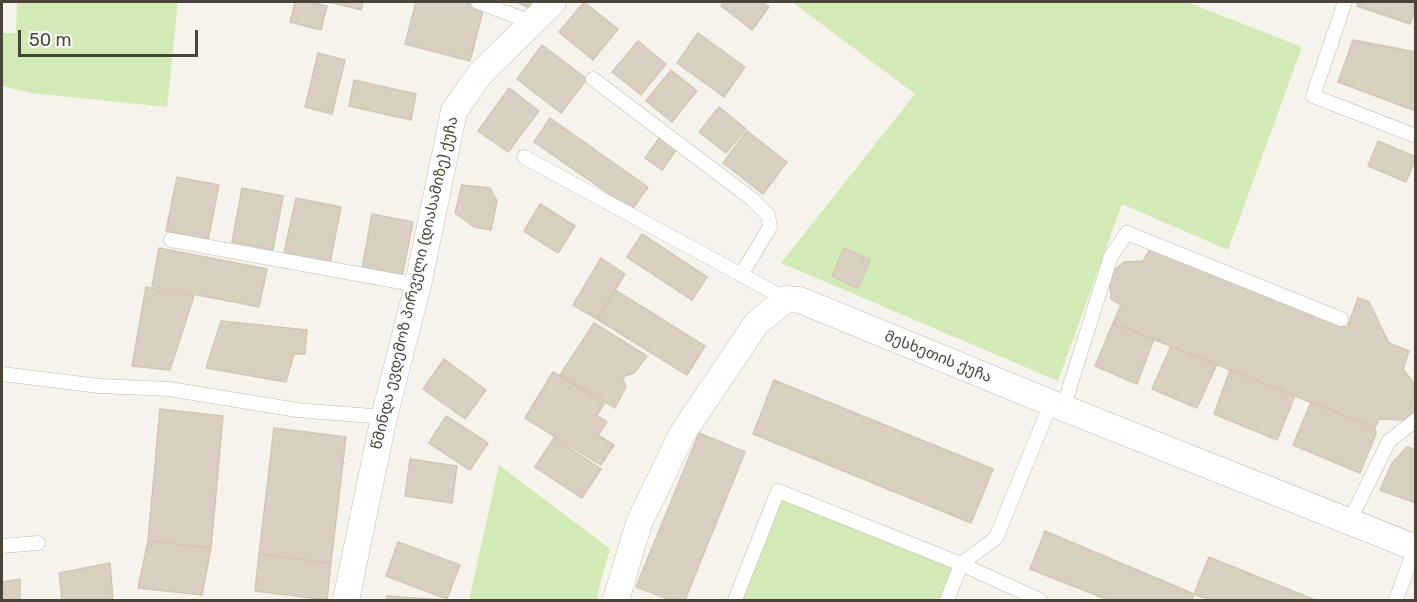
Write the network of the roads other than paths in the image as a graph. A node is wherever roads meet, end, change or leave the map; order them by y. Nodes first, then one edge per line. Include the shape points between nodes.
1 (478, 2) edge
2 (553, 2) edge
3 (1345, 2) edge
4 (531, 22) junction
5 (593, 79) dead end
6 (1416, 135) edge
7 (524, 157) dead end
8 (171, 240) dead end
9 (741, 275) junction
10 (418, 285) junction
11 (786, 299) junction
12 (1341, 319) dead end
13 (2, 374) edge
14 (1057, 406) junction
15 (384, 417) junction
16 (1416, 420) edge
17 (1349, 522) junction
18 (38, 543) dead end
19 (2, 546) edge
20 (1415, 548) edge
21 (961, 564) junction
22 (346, 600) edge
23 (616, 600) edge
24 (735, 600) edge
25 (947, 600) edge
26 (1040, 600) edge
27 (1396, 600) edge

1 - 4 lane
2 - 4 street, წმინდა ევდემოზ პირველი (დიასამიზე) ქუჩა
3 - 6 lane via 1314,96
4 - 10 street, წმინდა ევდემოზ პირველი (დიასამიზე) ქუჩა via 480,74 454,111
5 - 9 lane via 752,198 768,215 770,227
7 - 9 lane
8 - 10 lane
9 - 11 lane
10 - 15 street, წმინდა ევდემოზ პირველი (დიასამიზე) ქუჩა
11 - 14 street, მესხეთის ქუჩა via 800,300
11 - 23 street via 756,324 682,434 639,523
12 - 14 lane via 1126,233 1111,256
13 - 15 lane via 99,386 169,388 297,410
14 - 17 street, მესხეთის ქუჩა
14 - 21 lane via 996,538
15 - 22 street, წმინდა ევდემოზ პირველი (დიასამიზე) ქუჩა
16 - 17 lane via 1389,441
17 - 20 street, მესხეთის ქუჩა
18 - 19 lane
20 - 27 lane
21 - 24 lane via 778,491
21 - 25 lane
21 - 26 lane

